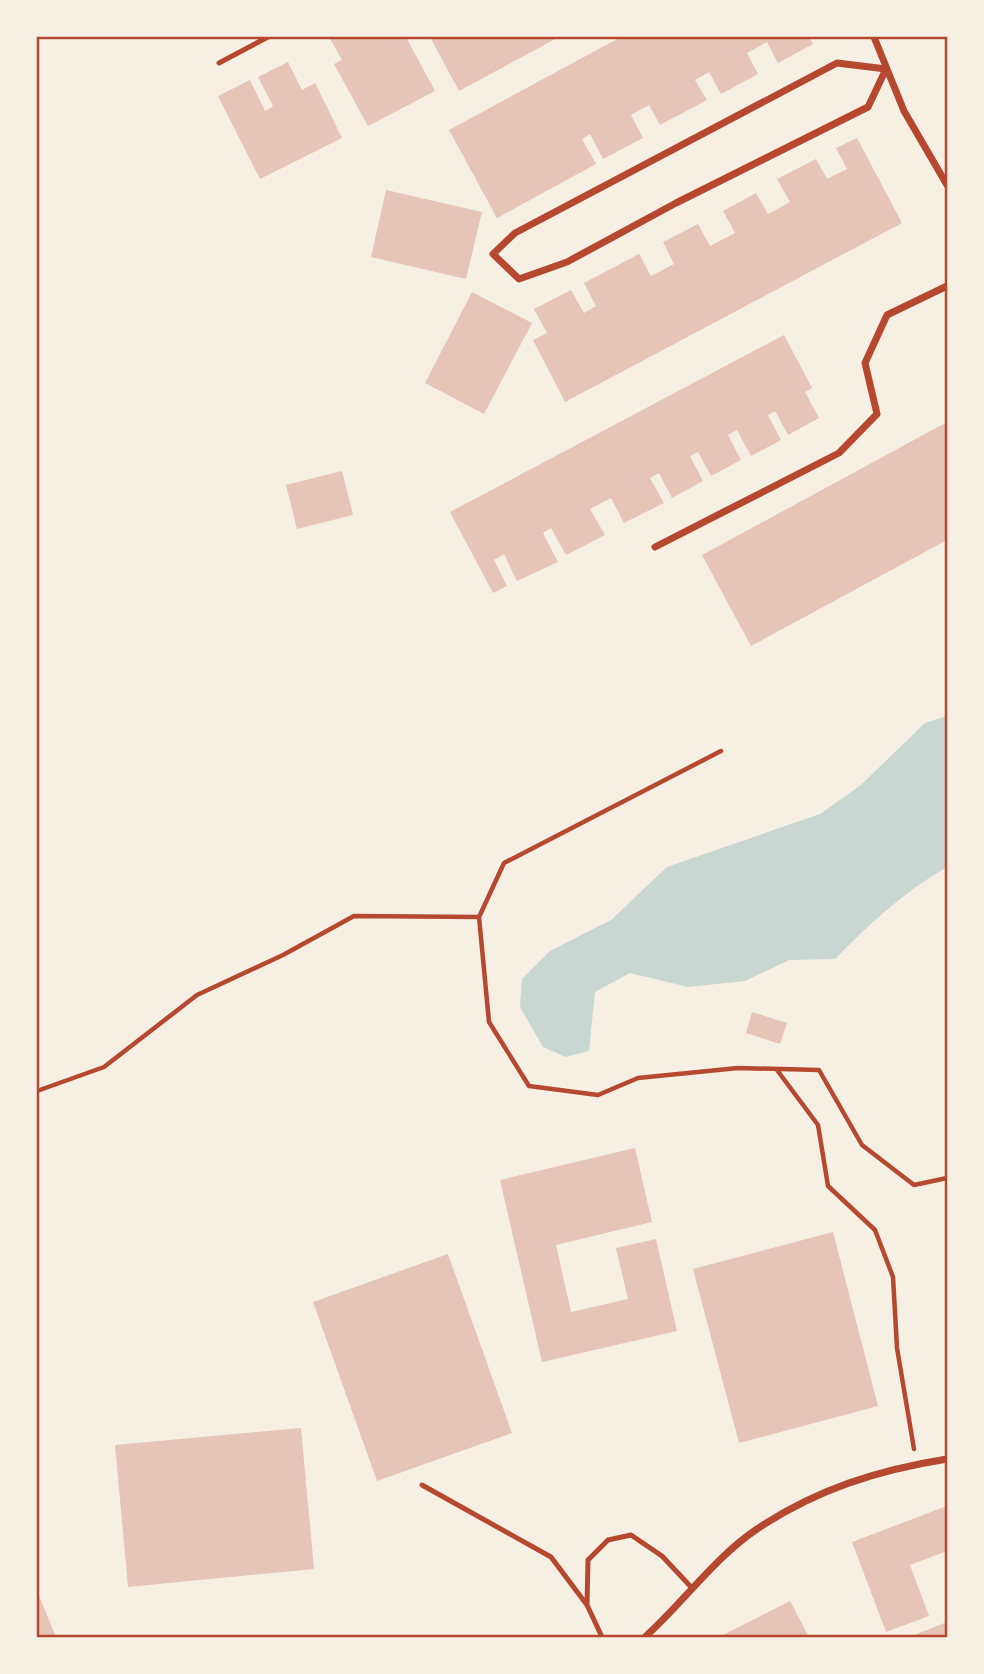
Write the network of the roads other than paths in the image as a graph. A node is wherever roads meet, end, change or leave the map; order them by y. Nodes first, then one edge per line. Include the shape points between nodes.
1 (268, 37) edge
2 (874, 37) edge
3 (219, 63) dead end
4 (886, 69) junction
5 (947, 185) edge
6 (947, 286) edge
7 (655, 548) dead end
8 (947, 1458) edge
9 (422, 1485) dead end
10 (692, 1588) junction
11 (587, 1605) junction
12 (602, 1637) edge
13 (645, 1637) edge

1 - 3 lane
2 - 4 street
4 - 4 street via 837,63 514,233 494,254 519,279 568,262 868,107
4 - 5 street via 904,111
6 - 7 street via 887,316 865,363 877,414 839,453
8 - 10 street via 887,1469 821,1494 756,1530
9 - 11 lane via 551,1557
10 - 11 lane via 662,1556 632,1535 608,1540 588,1560
10 - 13 street
11 - 12 lane

